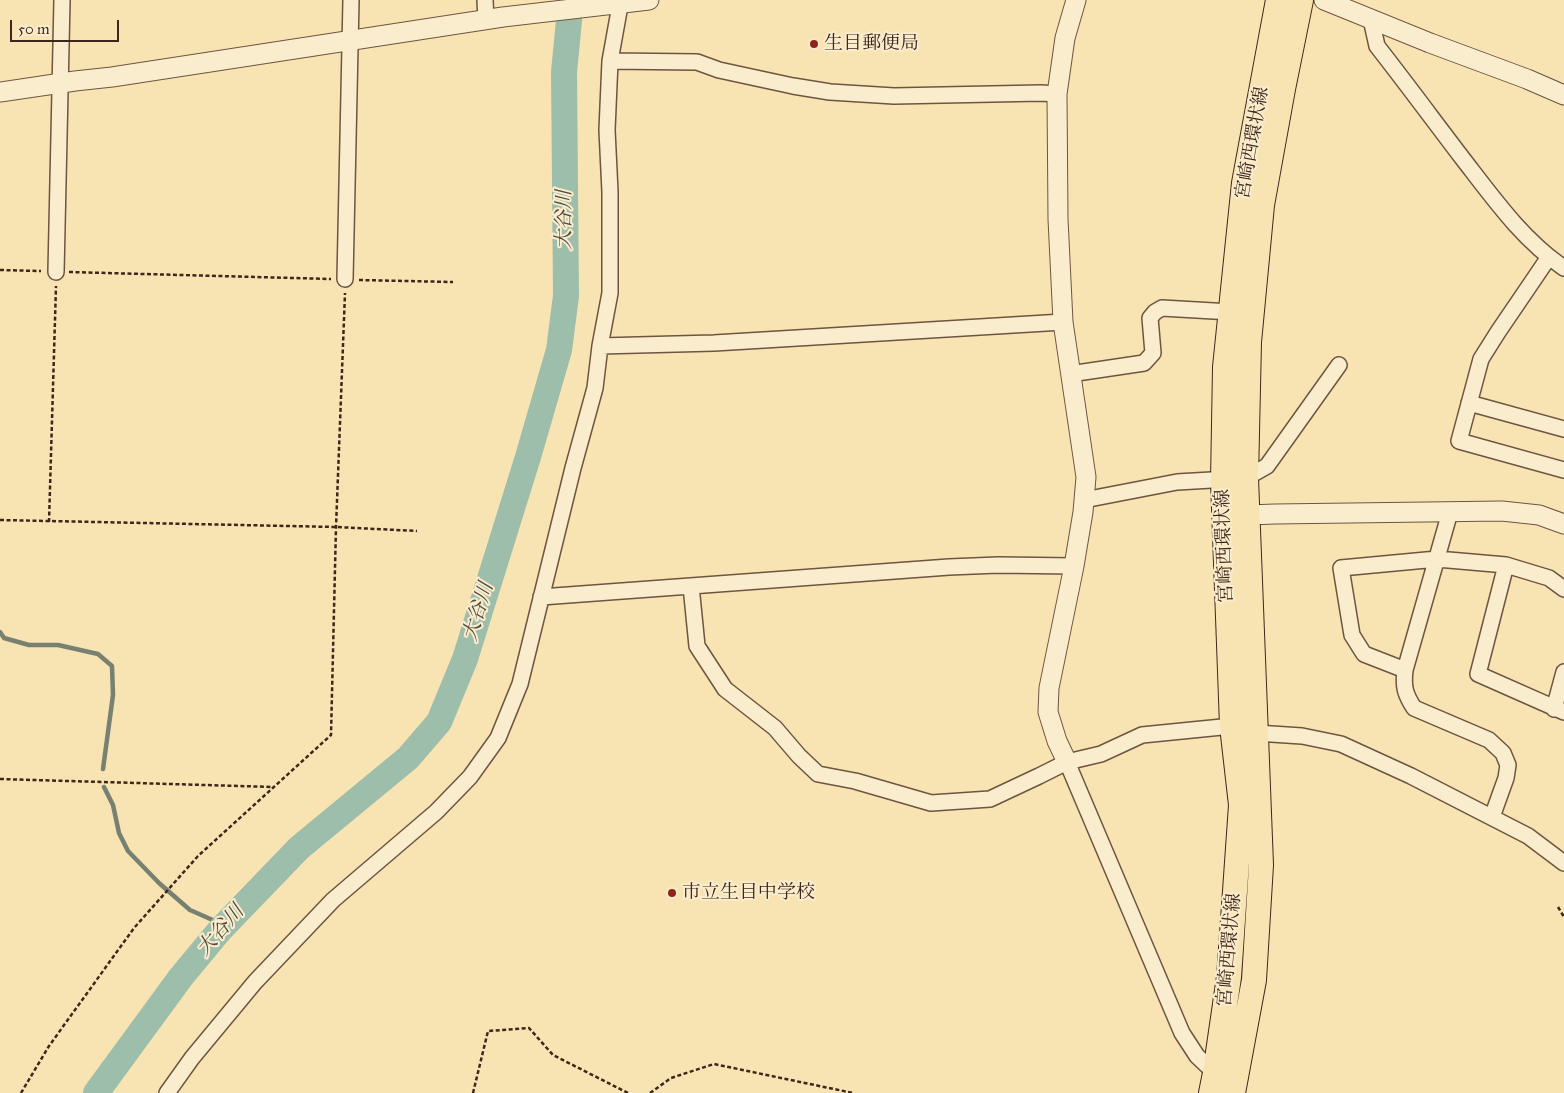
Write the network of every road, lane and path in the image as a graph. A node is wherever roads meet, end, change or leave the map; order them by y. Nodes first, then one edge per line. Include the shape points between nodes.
1 (62, 0) edge
2 (351, 0) edge
3 (485, 0) edge
4 (649, 0) edge
5 (1076, 0) edge
6 (1278, 0) edge
7 (1301, 0) edge
8 (1324, 0) edge
9 (621, 2) edge
10 (495, 18) junction
11 (1371, 19) junction
12 (350, 40) junction
13 (610, 61) junction
14 (61, 84) junction
15 (0, 92) edge
16 (1057, 94) junction
17 (1564, 95) edge
18 (1549, 257) junction
19 (1564, 268) edge
20 (0, 270) edge
21 (56, 272) junction
22 (345, 279) junction
23 (454, 282) dead end
24 (1231, 312) junction
25 (1063, 322) junction
26 (600, 346) junction
27 (1339, 365) dead end
28 (1070, 374) junction
29 (1469, 403) junction
30 (1564, 429) edge
31 (1564, 470) edge
32 (1246, 478) junction
33 (1223, 481) junction
34 (1084, 500) junction
35 (1450, 512) junction
36 (1248, 515) junction
37 (0, 520) edge
38 (49, 522) junction
39 (1564, 524) edge
40 (336, 528) junction
41 (417, 531) dead end
42 (1437, 559) junction
43 (1506, 565) junction
44 (1074, 566) junction
45 (691, 586) junction
46 (1564, 590) edge
47 (541, 597) junction
48 (1405, 670) junction
49 (1564, 672) edge
50 (1559, 710) edge
51 (1232, 726) junction
52 (1256, 733) junction
53 (1066, 762) junction
54 (0, 779) edge
55 (274, 788) junction
56 (1492, 817) junction
57 (1564, 863) edge
58 (1558, 907) dead end
59 (1564, 917) edge
60 (1213, 1083) edge
61 (21, 1093) edge
62 (167, 1093) edge
63 (473, 1093) edge
64 (628, 1093) edge
65 (650, 1093) edge
66 (853, 1093) edge
67 (1233, 1093) edge

1 - 14 street
2 - 12 street
3 - 10 street
4 - 9 street
5 - 16 street via 1065,38
6 - 24 main road, 宮崎西環状線 via 1244,183
7 - 32 main road, 宮崎西環状線 via 1262,205 1249,342
8 - 11 street
9 - 10 street
9 - 13 street
10 - 12 street
11 - 17 street
11 - 18 street via 1377,46 1490,194 1523,234
12 - 14 street
12 - 22 street
13 - 16 street via 697,62 728,72 830,92 894,96
13 - 26 street via 607,130 610,293
14 - 15 street
14 - 21 street
16 - 25 street
18 - 19 street
18 - 29 street via 1481,359
20 - 21 path
21 - 22 path
21 - 38 path
22 - 23 path
22 - 40 path
24 - 28 street via 1162,308 1150,318 1153,353 1144,363
24 - 33 main road, 宮崎西環状線 via 1225,367
25 - 26 street via 714,343
25 - 28 street
26 - 47 street via 595,388
27 - 32 street via 1267,466
28 - 34 street via 1086,477
29 - 30 street
29 - 31 street via 1459,441
32 - 33 street
32 - 36 main road, 宮崎西環状線
33 - 34 street via 1177,482
33 - 51 main road, 宮崎西環状線
34 - 44 street
35 - 36 street
35 - 39 street via 1530,514
35 - 42 street
36 - 52 main road, 宮崎西環状線
37 - 38 path
38 - 40 path
40 - 41 path
40 - 55 path via 331,735
42 - 43 street
42 - 48 street
42 - 48 street via 1341,568 1352,635 1364,654
43 - 46 street via 1549,578
43 - 50 street via 1478,674
44 - 45 street via 949,567
44 - 53 street via 1049,688 1048,712
45 - 47 street
45 - 53 street via 696,646 725,689 775,728 818,774 931,803 990,799
47 - 62 street via 520,684 498,738 470,777 436,812 333,900 262,975
48 - 56 street via 1403,684 1414,708 1489,740 1503,754 1508,765 1506,778
49 - 50 street
51 - 52 street
51 - 53 street via 1142,735 1101,754
51 - 60 main road, 宮崎西環状線 via 1241,805 1230,977
52 - 56 street via 1302,736 1341,744
52 - 67 main road, 宮崎西環状線 via 1261,865 1254,980
53 - 60 street via 1182,1033
54 - 55 path
55 - 61 path via 198,856 134,928 49,1046
56 - 57 street via 1528,836
58 - 59 path
63 - 64 path via 488,1031 529,1028 553,1055
65 - 66 path via 671,1078 714,1064

